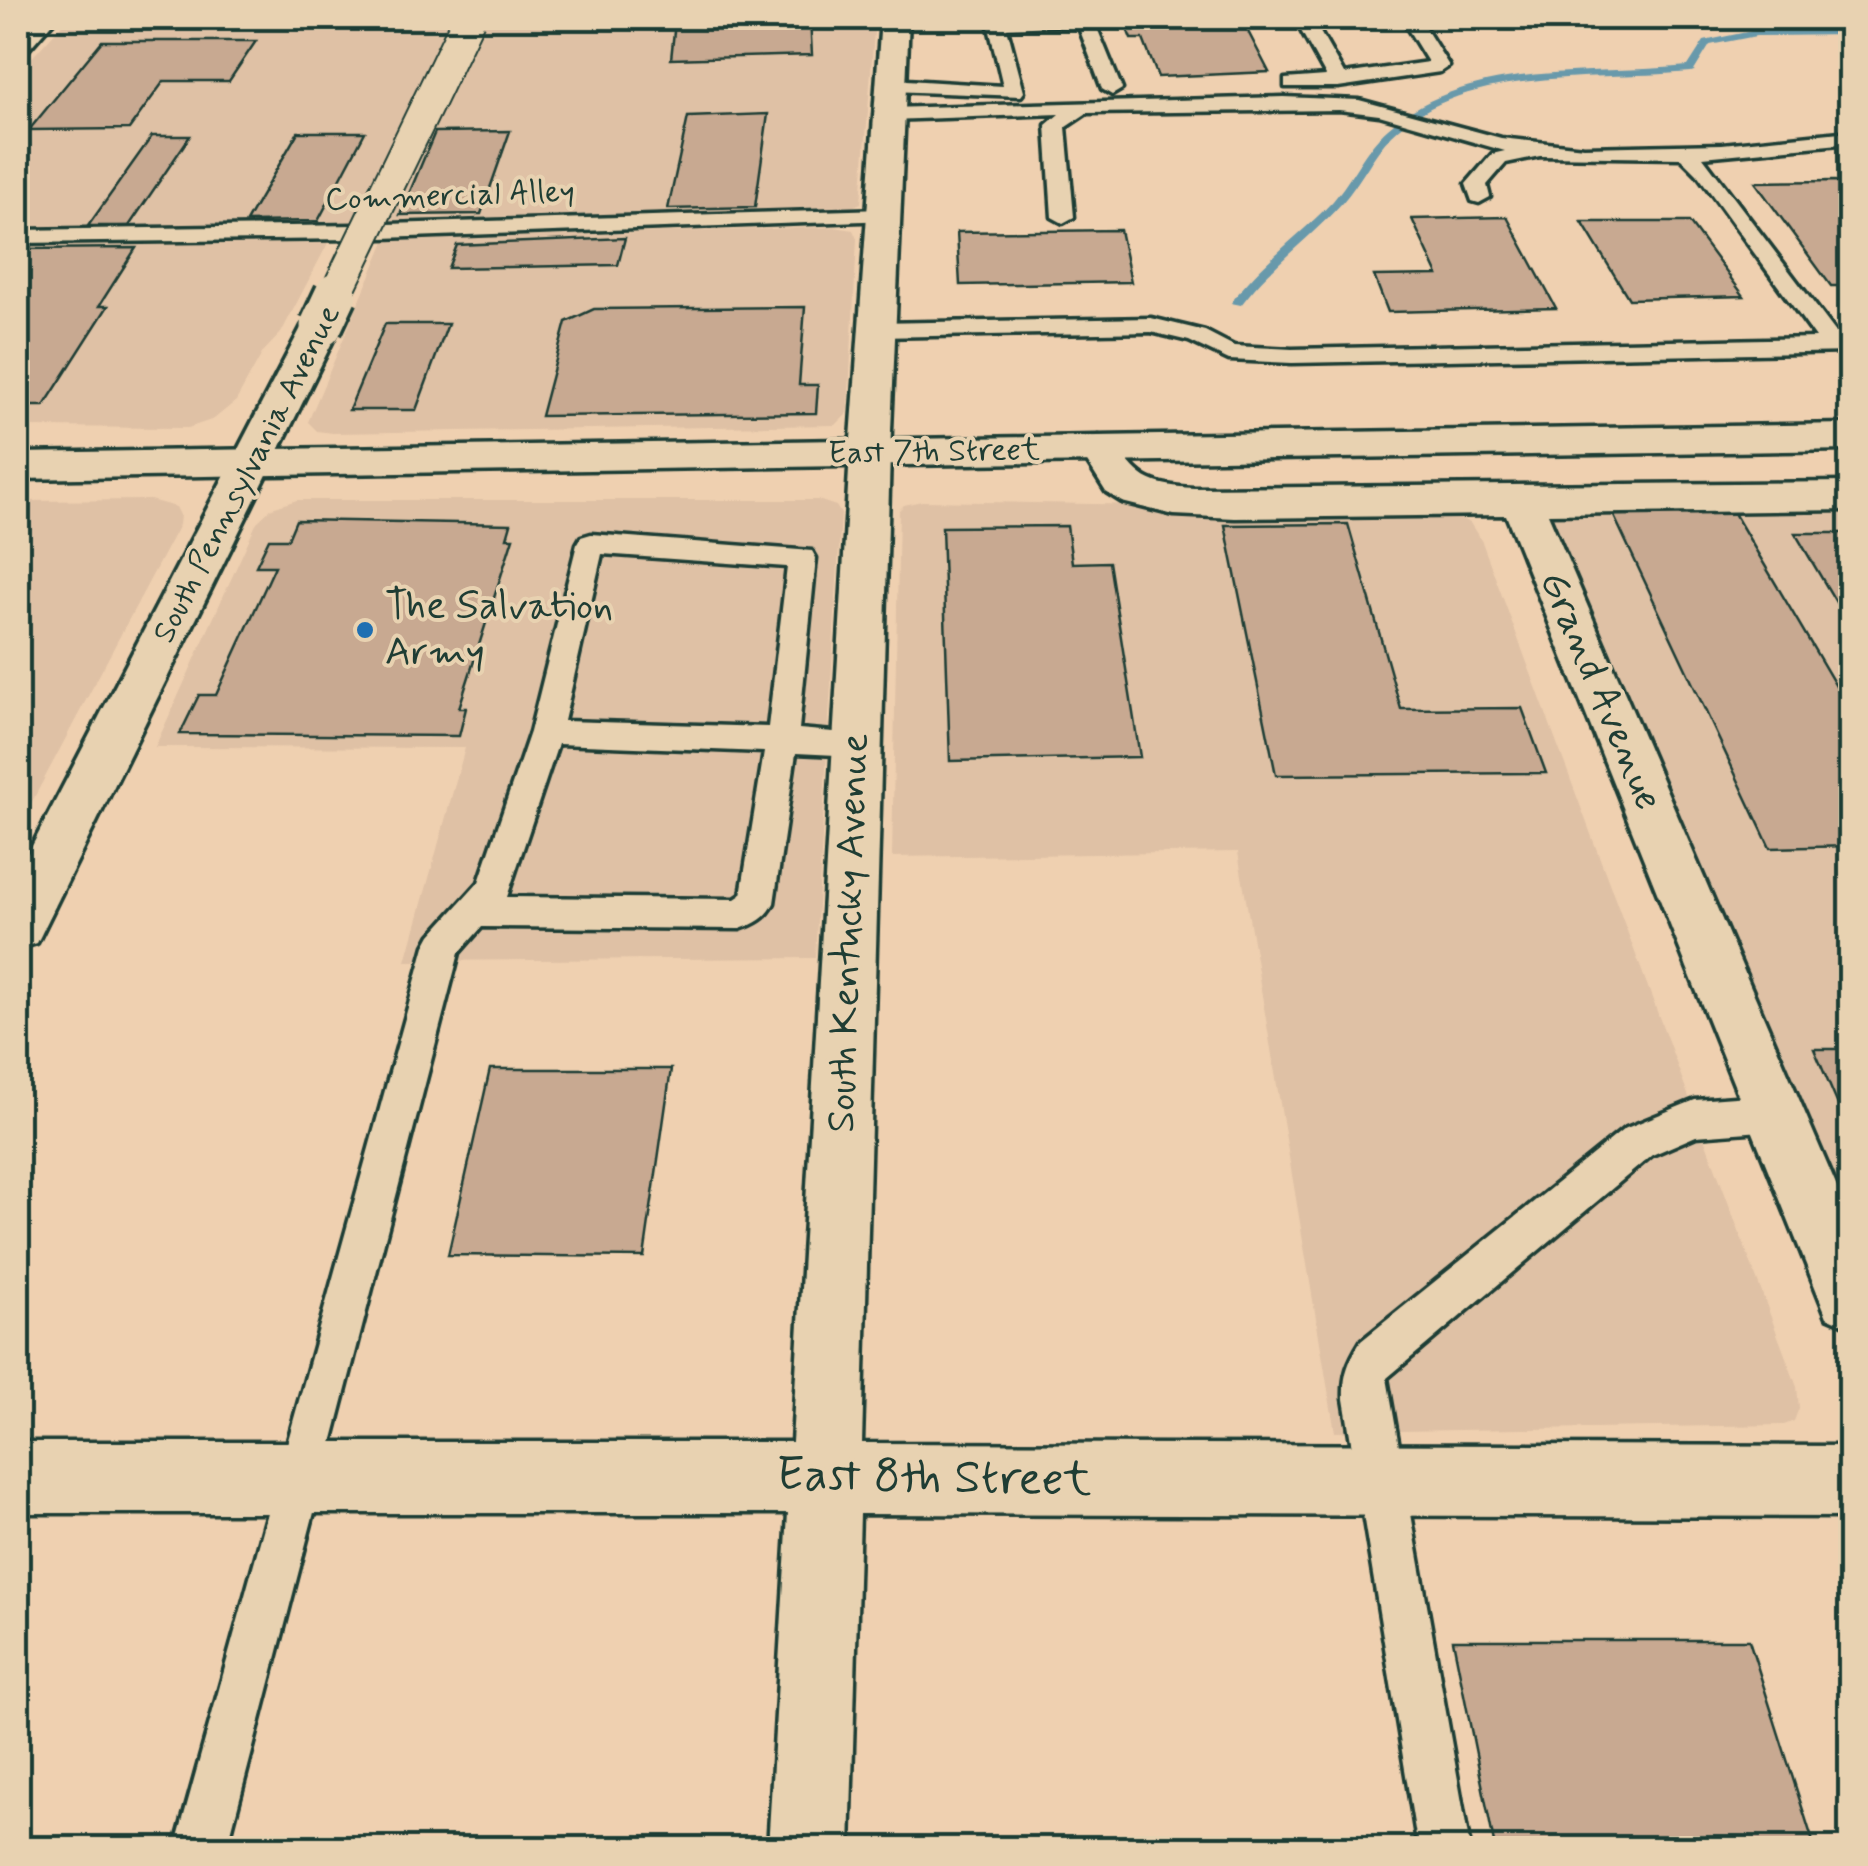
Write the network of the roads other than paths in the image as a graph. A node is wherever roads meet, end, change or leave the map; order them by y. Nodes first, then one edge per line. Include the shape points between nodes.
1 (42, 18) edge
2 (469, 18) edge
3 (895, 18) edge
4 (1303, 18) edge
5 (1410, 18) edge
6 (18, 44) edge
7 (1338, 81) junction
8 (1112, 89) junction
9 (1014, 92) junction
10 (890, 100) junction
11 (1083, 107) junction
12 (1850, 136) edge
13 (1683, 149) junction
14 (1548, 151) junction
15 (1479, 197) dead end
16 (884, 215) junction
17 (1062, 217) dead end
18 (18, 237) edge
19 (877, 330) junction
20 (1842, 345) edge
21 (1850, 437) edge
22 (1098, 448) junction
23 (870, 453) junction
24 (252, 465) junction
25 (18, 466) edge
26 (1850, 496) edge
27 (1521, 500) junction
28 (546, 732) junction
29 (782, 740) junction
30 (857, 744) junction
31 (474, 912) junction
32 (18, 926) edge
33 (1775, 1112) junction
34 (1850, 1294) edge
35 (304, 1476) junction
36 (826, 1476) junction
37 (18, 1477) edge
38 (1850, 1482) edge
39 (1380, 1483) junction
40 (201, 1848) edge
41 (809, 1848) edge
42 (1444, 1848) edge

1 - 6 street
2 - 24 street, South Pennsylvania Avenue, bridge
3 - 10 street, South Kentucky Avenue
4 - 7 lane
5 - 7 lane via 1440,66
7 - 8 lane
8 - 9 lane
8 - 9 lane via 1085,19 996,22
9 - 10 lane
10 - 11 lane
10 - 16 street, South Kentucky Avenue
11 - 14 lane via 1344,104
11 - 17 lane via 1056,126
12 - 13 lane
13 - 14 lane
13 - 20 lane
14 - 15 lane via 1499,158 1476,184
16 - 18 lane, Commercial Alley
16 - 19 street, South Kentucky Avenue
19 - 20 lane via 1151,325 1229,353 1292,356
19 - 23 street, South Kentucky Avenue
21 - 22 street, East 7th Street
22 - 23 street, East 7th Street
22 - 27 street via 1116,480 1162,500
23 - 24 street, East 7th Street
23 - 30 street, South Kentucky Avenue
24 - 25 street, East 7th Street
24 - 32 street, South Pennsylvania Avenue
26 - 27 street
27 - 33 street, Grand Avenue
28 - 29 lane
28 - 29 lane via 591,544 802,558
28 - 31 lane via 494,890
29 - 30 lane
29 - 31 lane via 758,903 740,914
30 - 36 street, South Kentucky Avenue
31 - 35 lane via 443,946
33 - 34 street, Grand Avenue
33 - 39 lane via 1694,1118 1638,1142 1376,1356 1365,1374
35 - 36 street, East 8th Street
35 - 37 street, East 8th Street
35 - 40 lane
36 - 39 street, East 8th Street
36 - 41 street, South Kentucky Avenue
38 - 39 street, East 8th Street
39 - 42 lane

